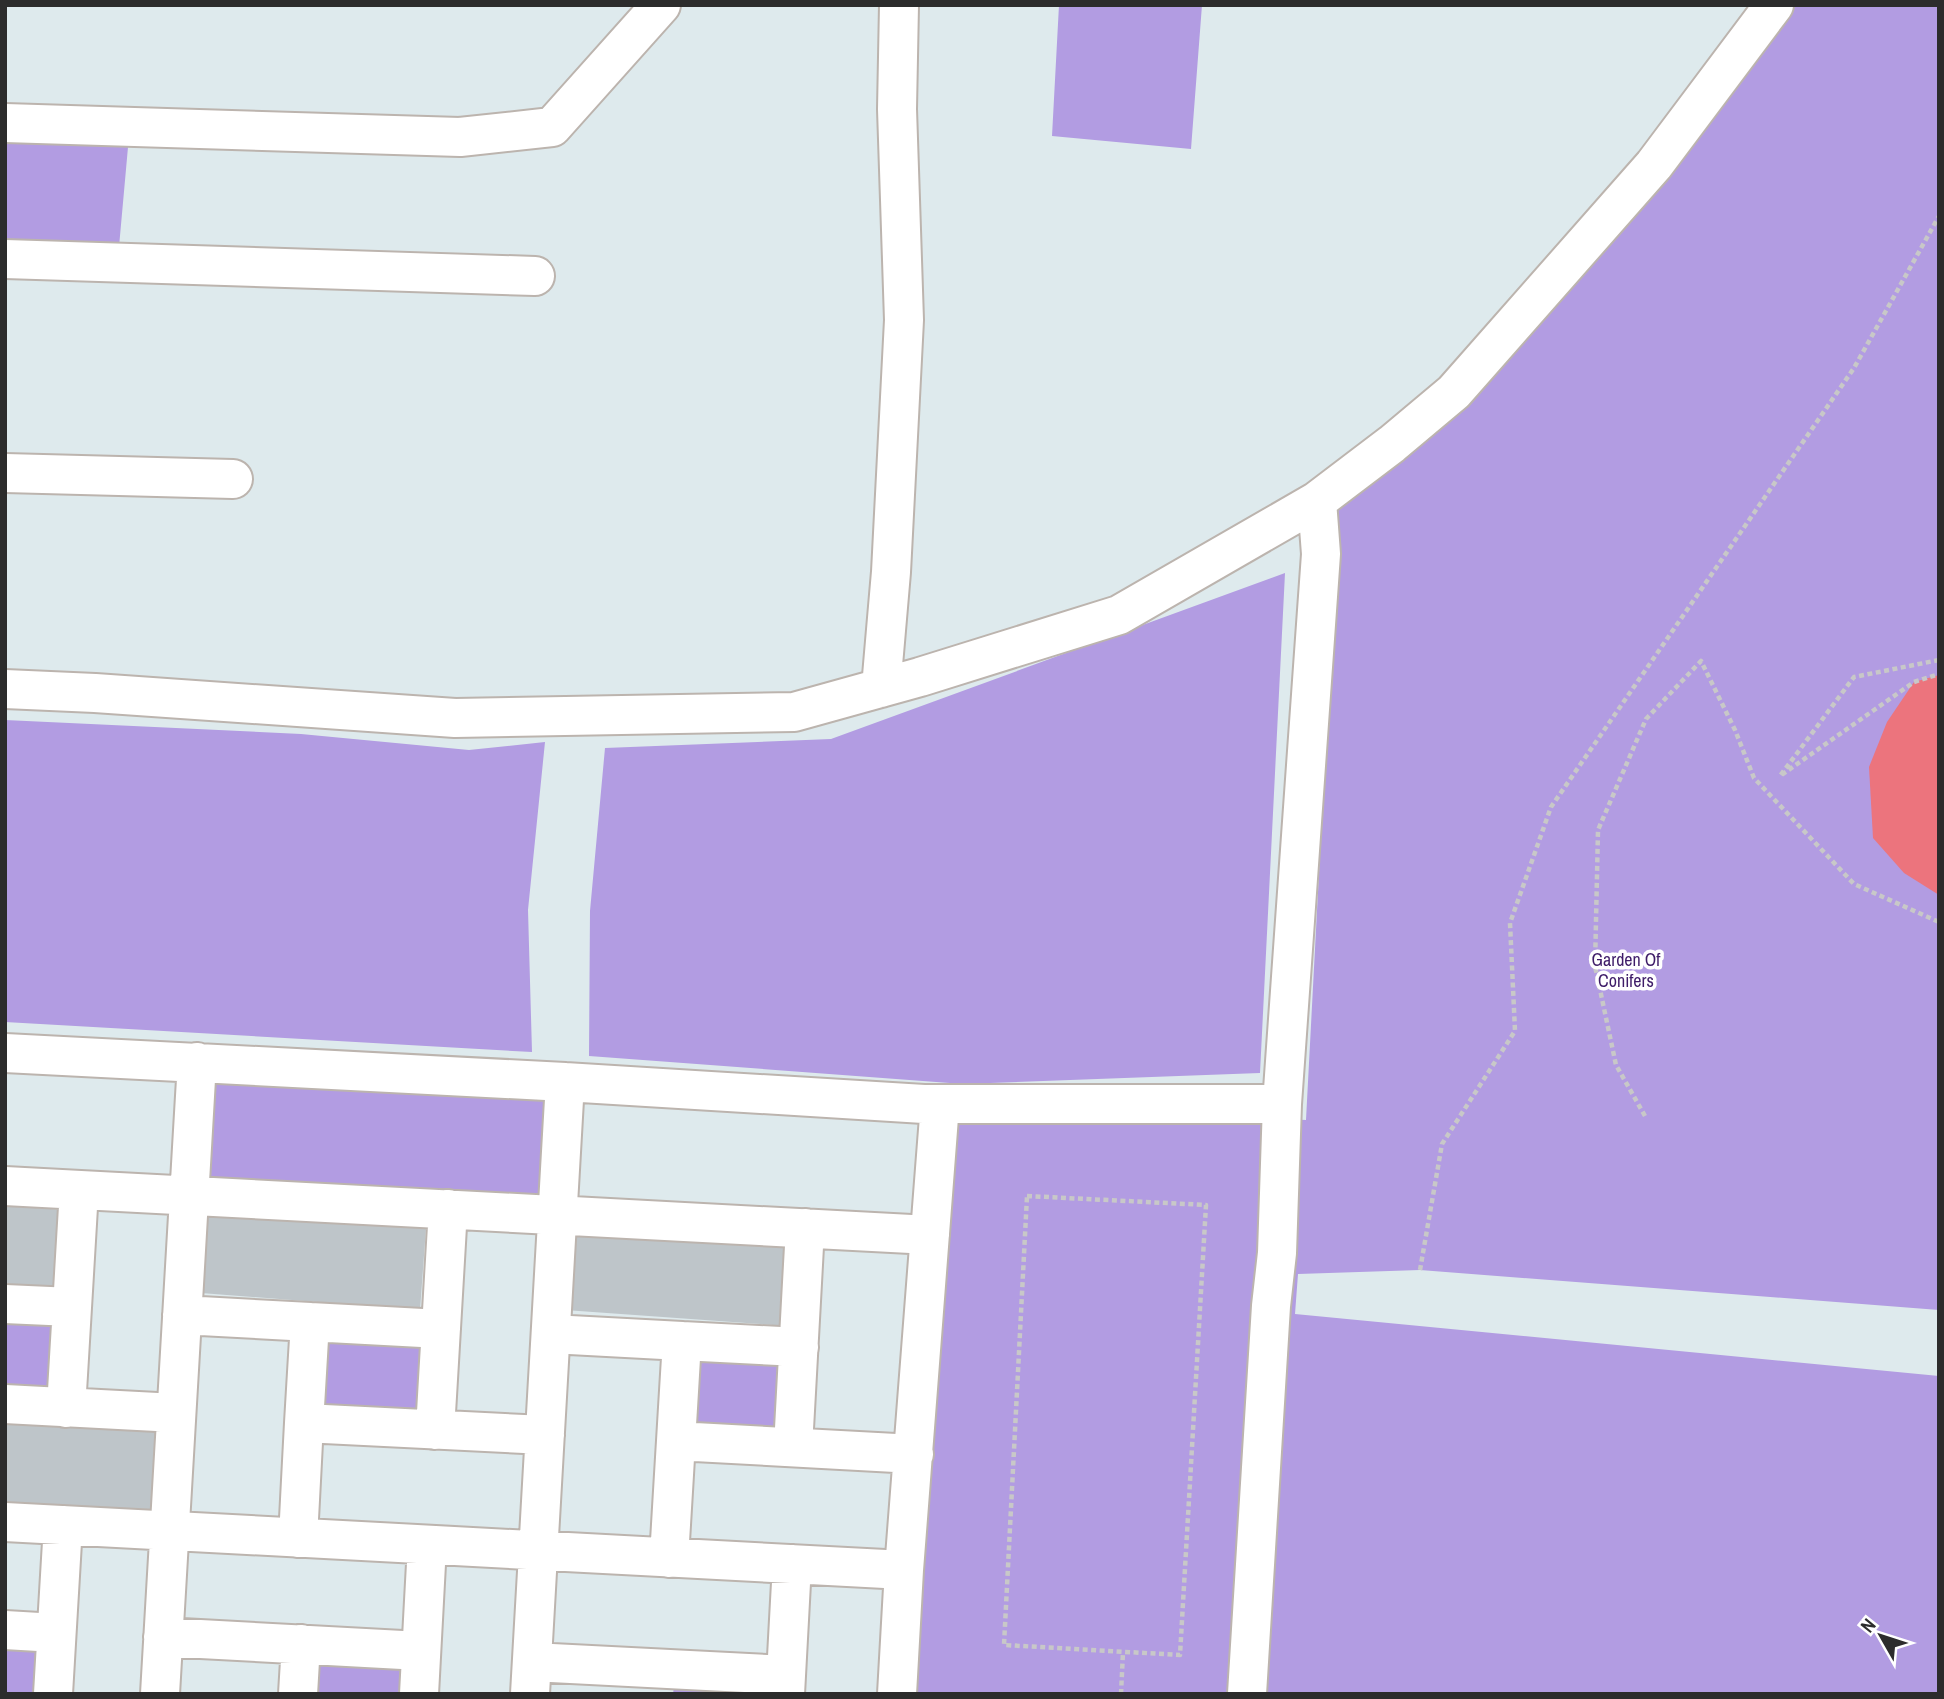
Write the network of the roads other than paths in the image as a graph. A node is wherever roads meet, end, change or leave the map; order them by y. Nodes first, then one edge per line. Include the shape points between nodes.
1 (661, 5) edge
2 (899, 5) edge
3 (1774, 5) edge
4 (5, 123) edge
5 (5, 259) edge
6 (535, 276) dead end
7 (5, 473) edge
8 (233, 479) dead end
9 (1317, 501) junction
10 (881, 688) junction
11 (5, 689) edge
12 (5, 1052) edge
13 (197, 1062) junction
14 (565, 1082) junction
15 (940, 1104) junction
16 (1283, 1104) junction
17 (5, 1185) edge
18 (79, 1189) junction
19 (189, 1195) junction
20 (448, 1209) junction
21 (557, 1215) junction
22 (806, 1228) junction
23 (930, 1235) junction
24 (5, 1304) edge
25 (72, 1307) junction
26 (182, 1315) junction
27 (310, 1322) junction
28 (441, 1329) junction
29 (551, 1334) junction
30 (682, 1341) junction
31 (799, 1347) junction
32 (5, 1404) edge
33 (66, 1408) junction
34 (176, 1413) junction
35 (304, 1423) junction
36 (435, 1430) junction
37 (545, 1435) junction
38 (676, 1441) junction
39 (793, 1447) junction
40 (914, 1454) junction
41 (5, 1522) edge
42 (63, 1525) junction
43 (169, 1531) junction
44 (298, 1538) junction
45 (427, 1545) junction
46 (538, 1550) junction
47 (669, 1558) junction
48 (792, 1564) junction
49 (904, 1570) junction
50 (5, 1630) edge
51 (56, 1633) junction
52 (163, 1637) junction
53 (301, 1644) junction
54 (421, 1651) junction
55 (531, 1678) edge
56 (660, 1681) edge
57 (785, 1684) edge
58 (53, 1694) edge
59 (160, 1694) edge
60 (298, 1694) edge
61 (419, 1694) edge
62 (897, 1694) edge
63 (1247, 1694) edge

1 - 4 street via 552,127 460,137
2 - 10 street via 897,109 904,320
3 - 9 street via 1654,165 1454,392
5 - 6 street
7 - 8 street
9 - 10 street via 1119,615
9 - 16 street via 1321,554
10 - 11 street via 794,712 455,718
12 - 13 street
13 - 14 street
13 - 19 street
14 - 15 street
14 - 21 street
15 - 16 street
15 - 23 street
16 - 63 street
17 - 18 street
18 - 19 street
18 - 25 street
19 - 20 street
19 - 26 street
20 - 21 street
20 - 28 street
21 - 22 street
21 - 29 street
22 - 23 street
22 - 31 street
23 - 40 street
24 - 25 street
25 - 33 street
26 - 27 street
26 - 34 street
27 - 28 street
27 - 35 street
28 - 36 street
29 - 30 street
29 - 37 street
30 - 31 street
30 - 38 street
31 - 39 street
32 - 33 street
33 - 34 street
34 - 43 street
35 - 36 street
35 - 44 street
36 - 37 street
37 - 46 street
38 - 39 street
38 - 47 street
39 - 40 street
40 - 49 street
41 - 42 street
42 - 43 street
42 - 51 street
43 - 44 street
43 - 52 street
44 - 45 street
45 - 46 street
45 - 54 street
46 - 47 street
46 - 55 street
47 - 48 street
48 - 49 street
48 - 57 street
49 - 62 street
50 - 51 street
51 - 58 street
52 - 53 street
52 - 59 street
53 - 54 street
53 - 60 street
54 - 61 street
55 - 56 street
56 - 57 street

